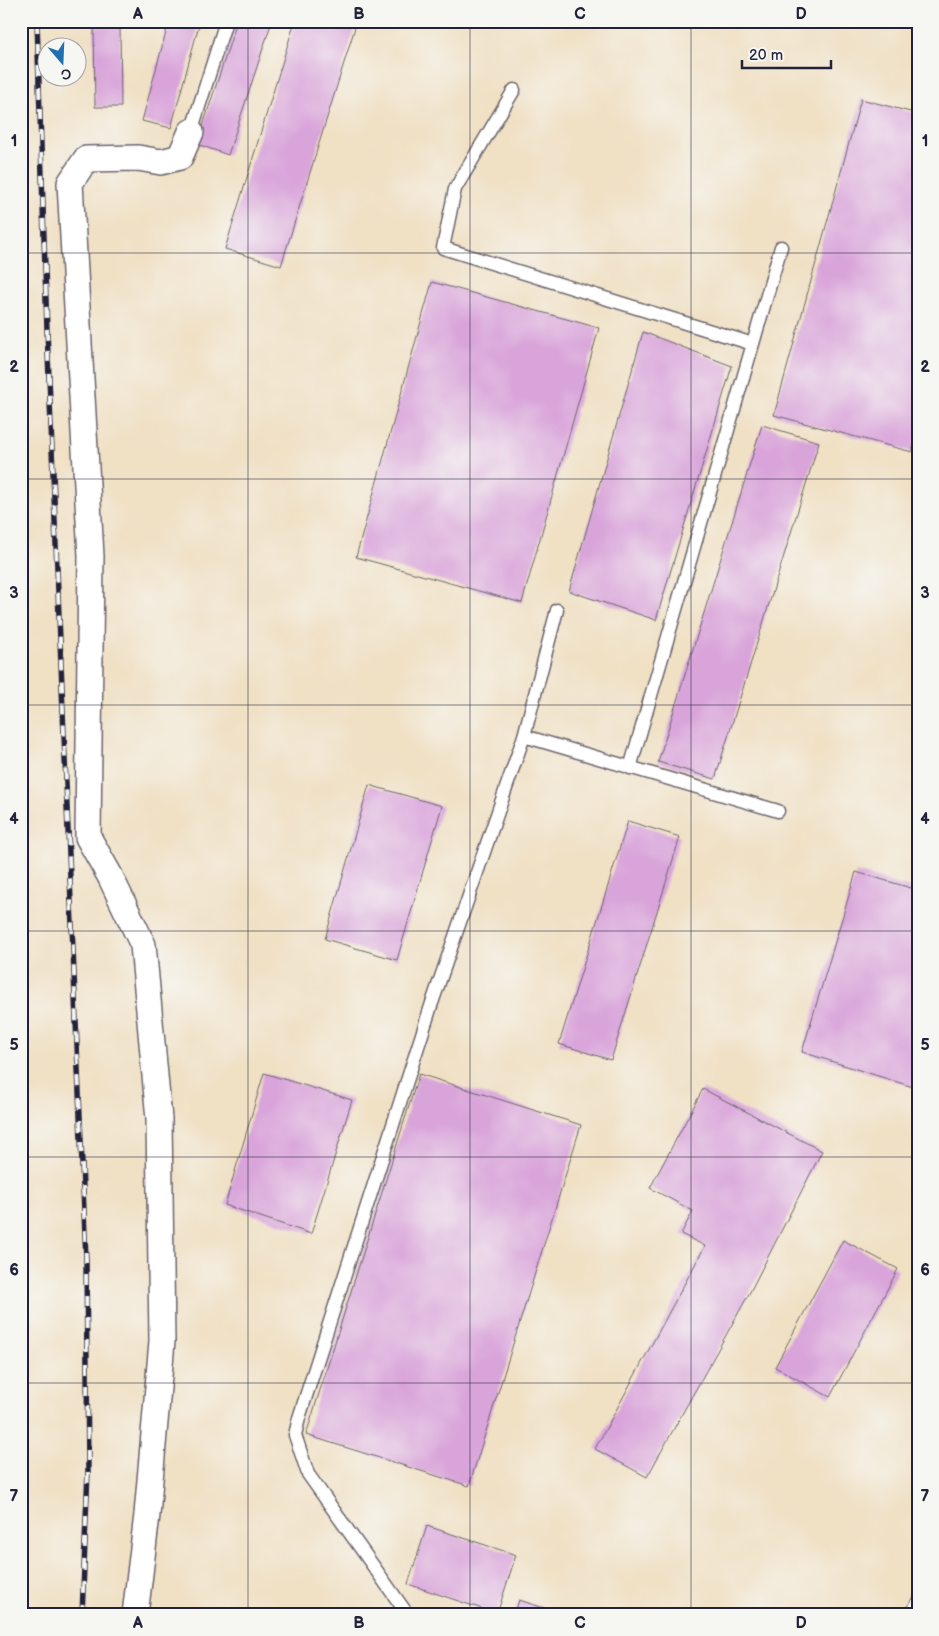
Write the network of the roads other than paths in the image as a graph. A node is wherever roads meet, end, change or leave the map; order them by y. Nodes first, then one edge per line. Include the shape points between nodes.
1 (226, 21) edge
2 (514, 90) dead end
3 (191, 132) joint
4 (781, 247) dead end
5 (753, 344) junction
6 (557, 610) dead end
7 (524, 736) junction
8 (630, 768) junction
9 (778, 812) dead end
10 (918, 1602) edge
11 (135, 1615) edge
12 (408, 1615) edge
13 (911, 1615) edge

1 - 3 lane
2 - 5 lane via 455,189 443,248
3 - 11 street via 180,157 161,162 138,158 86,159 70,183 91,556 88,837 142,945 159,1119 162,1341
4 - 5 lane
5 - 8 lane
6 - 7 lane
7 - 8 lane
7 - 12 lane via 428,1015 295,1435 308,1474
8 - 9 lane
10 - 13 lane

